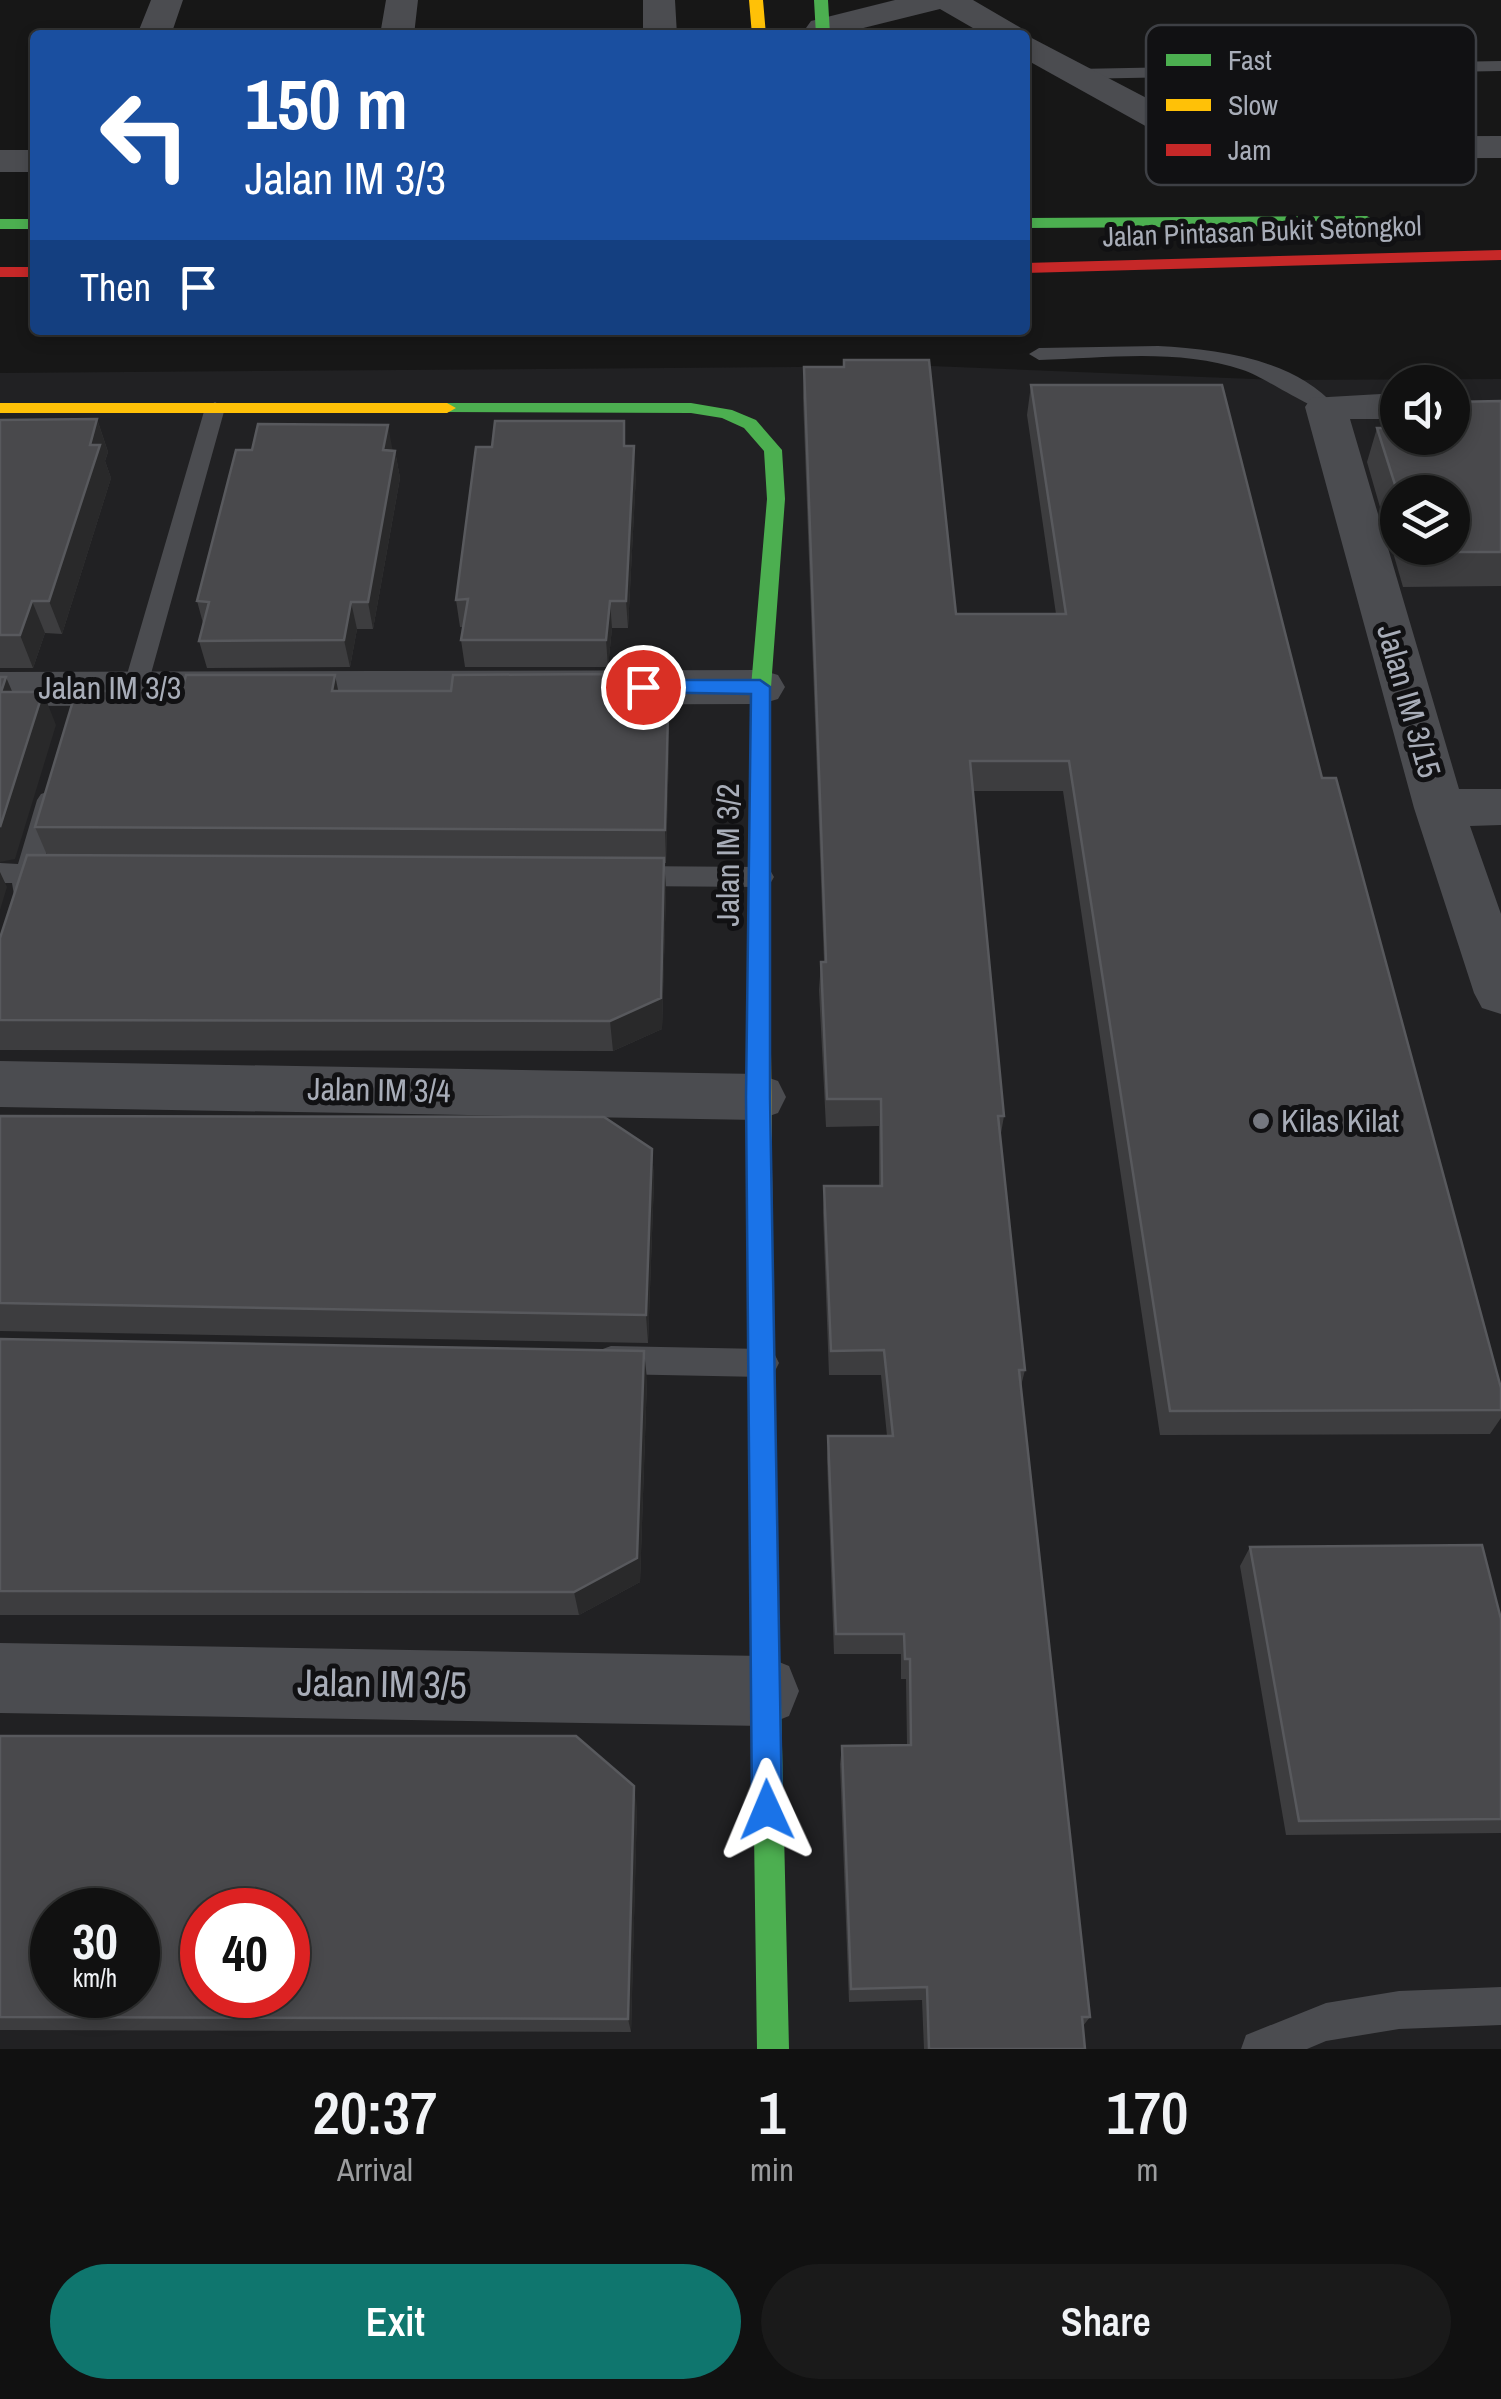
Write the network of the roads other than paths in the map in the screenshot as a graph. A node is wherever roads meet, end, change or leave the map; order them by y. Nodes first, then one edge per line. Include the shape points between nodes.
1 (167, 0) edge
2 (402, 0) edge
3 (659, 0) edge
4 (756, 0) edge
5 (935, 0) edge
6 (949, 0) edge
7 (822, 21) edge
8 (156, 30) edge
9 (398, 30) edge
10 (660, 30) edge
11 (758, 30) edge
12 (1000, 30) edge
13 (1030, 47) edge
14 (1476, 66) edge
15 (1501, 66) edge
16 (1146, 73) edge
17 (1076, 74) junction
18 (1146, 112) edge
19 (1476, 147) edge
20 (1501, 147) edge
21 (0, 161) edge
22 (30, 161) edge
23 (1030, 221) edge
24 (1383, 221) dead end
25 (0, 224) edge
26 (30, 224) edge
27 (1501, 255) edge
28 (1030, 268) edge
29 (0, 272) edge
30 (30, 272) edge
31 (1039, 354) dead end
32 (1380, 406) edge
33 (1326, 407) junction
34 (0, 408) edge
35 (215, 408) junction
36 (760, 687) junction
37 (135, 688) junction
38 (0, 689) edge
39 (55, 781) edge
40 (1501, 807) edge
41 (1439, 808) junction
42 (0, 873) edge
43 (28, 874) junction
44 (87, 874) edge
45 (602, 876) edge
46 (761, 877) junction
47 (16, 910) edge
48 (1501, 993) edge
49 (0, 1084) edge
50 (758, 1097) junction
51 (587, 1360) edge
52 (763, 1363) junction
53 (0, 1678) edge
54 (764, 1691) junction
55 (1501, 2006) edge
56 (773, 2049) edge
57 (1260, 2049) edge

1 - 8 street
2 - 9 street
3 - 10 street
4 - 11 street
5 - 7 street
6 - 12 street
13 - 17 street
14 - 15 lane
16 - 17 lane
17 - 18 street
19 - 20 street
21 - 22 street
23 - 24 street, Jalan Pintasan Bukit Setongkol
25 - 26 street
27 - 28 street, Jalan Pintasan Bukit Setongkol
29 - 30 street
31 - 33 lane via 1183,354 1236,362 1273,374
32 - 33 street
33 - 41 street, Jalan IM 3/15
34 - 35 street, Jalan IM 3/2
35 - 36 street, Jalan IM 3/2 via 690,408 750,424 773,450 776,499
35 - 37 lane
36 - 37 street, Jalan IM 3/3
36 - 46 street, Jalan IM 3/2
37 - 38 street, Jalan IM 3/3 via 80,698
39 - 43 lane
40 - 41 street
41 - 48 street, Jalan IM 3/15
42 - 43 lane
43 - 44 lane
43 - 47 lane
45 - 46 lane
46 - 50 street, Jalan IM 3/2
49 - 50 street, Jalan IM 3/4
50 - 52 street, Jalan IM 3/2
51 - 52 lane
52 - 54 street, Jalan IM 3/2
53 - 54 street, Jalan IM 3/5
54 - 56 street, Jalan IM 3/2
55 - 57 lane via 1400,2010 1326,2022

